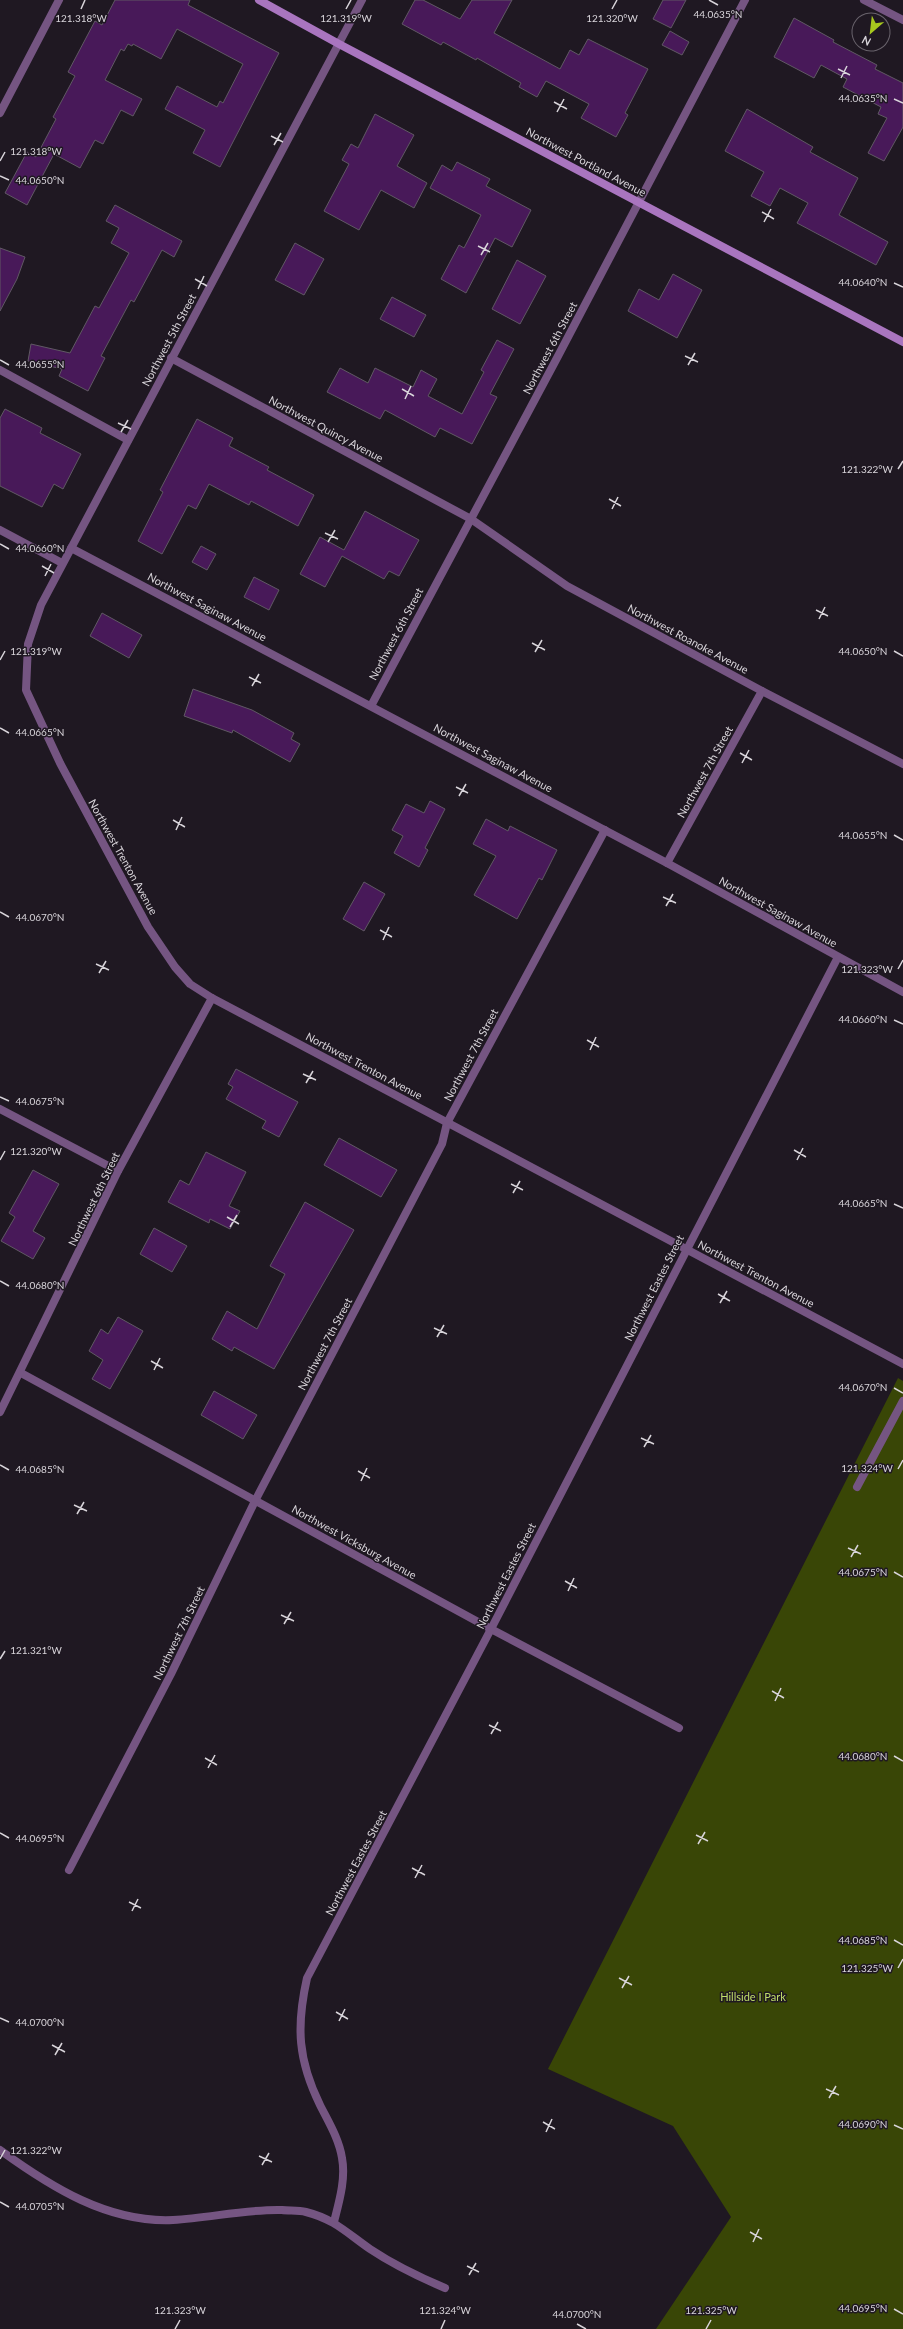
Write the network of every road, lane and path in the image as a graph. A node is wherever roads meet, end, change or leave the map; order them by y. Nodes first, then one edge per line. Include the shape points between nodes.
1 (59, 0) edge
2 (259, 0) edge
3 (362, 0) edge
4 (745, 0) edge
5 (864, 0) edge
6 (903, 20) edge
7 (339, 44) junction
8 (0, 113) edge
9 (638, 202) junction
10 (903, 342) edge
11 (171, 358) junction
12 (0, 370) edge
13 (128, 440) junction
14 (470, 519) junction
15 (0, 530) edge
16 (71, 548) junction
17 (62, 563) junction
18 (41, 605) joint
19 (762, 691) junction
20 (370, 706) junction
21 (903, 764) edge
22 (605, 830) junction
23 (667, 862) junction
24 (838, 957) junction
25 (903, 992) edge
26 (212, 998) junction
27 (0, 1109) edge
28 (447, 1123) junction
29 (118, 1171) junction
30 (687, 1250) junction
31 (903, 1364) edge
32 (21, 1373) junction
33 (903, 1401) edge
34 (0, 1412) edge
35 (857, 1487) dead end
36 (255, 1501) junction
37 (491, 1629) junction
38 (679, 1728) dead end
39 (70, 1870) dead end
40 (0, 2150) edge
41 (334, 2222) junction
42 (445, 2288) dead end

1 - 8 street
2 - 7 street, Northwest Portland Avenue
3 - 7 street, Northwest 5th Street
4 - 9 street, Northwest 6th Street
5 - 6 street
7 - 9 street, Northwest Portland Avenue
7 - 11 street, Northwest 5th Street
9 - 10 street, Northwest Portland Avenue
9 - 14 street, Northwest 6th Street
11 - 13 street, Northwest 5th Street
11 - 14 street, Northwest Quincy Avenue
12 - 13 street
13 - 16 street, Northwest 5th Street
14 - 19 street, Northwest Roanoke Avenue via 566,586
14 - 20 street, Northwest 6th Street
15 - 17 street
16 - 17 street, Northwest 5th Street
16 - 20 street, Northwest Saginaw Avenue
17 - 18 street, Northwest 5th Street
18 - 26 street, Northwest Trenton Avenue via 28,644 26,690 60,763 148,927 190,984
19 - 21 street, Northwest Roanoke Avenue
19 - 23 street, Northwest 7th Street
20 - 22 street, Northwest Saginaw Avenue
22 - 23 street, Northwest Saginaw Avenue
22 - 28 street, Northwest 7th Street
23 - 24 street, Northwest Saginaw Avenue
24 - 25 street, Northwest Saginaw Avenue
24 - 30 street, Northwest Eastes Street
26 - 28 street, Northwest Trenton Avenue
26 - 29 street, Northwest 6th Street
27 - 29 street
28 - 30 street, Northwest Trenton Avenue
28 - 36 street, Northwest 7th Street via 442,1144
29 - 32 street, Northwest 6th Street
30 - 31 street, Northwest Trenton Avenue
30 - 37 street, Northwest Eastes Street
32 - 34 street, Northwest 6th Street
32 - 36 street, Northwest Vicksburg Avenue
33 - 35 street
36 - 37 street, Northwest Vicksburg Avenue
36 - 39 street, Northwest 7th Street via 171,1674
37 - 38 street, Northwest Vicksburg Avenue
37 - 41 street, Northwest Eastes Street via 307,1978 300,2007 302,2062 310,2086 338,2140 343,2160 341,2191
40 - 41 street via 43,2181 91,2205 138,2216 172,2220 258,2209 304,2211
41 - 42 street via 377,2253 409,2272

